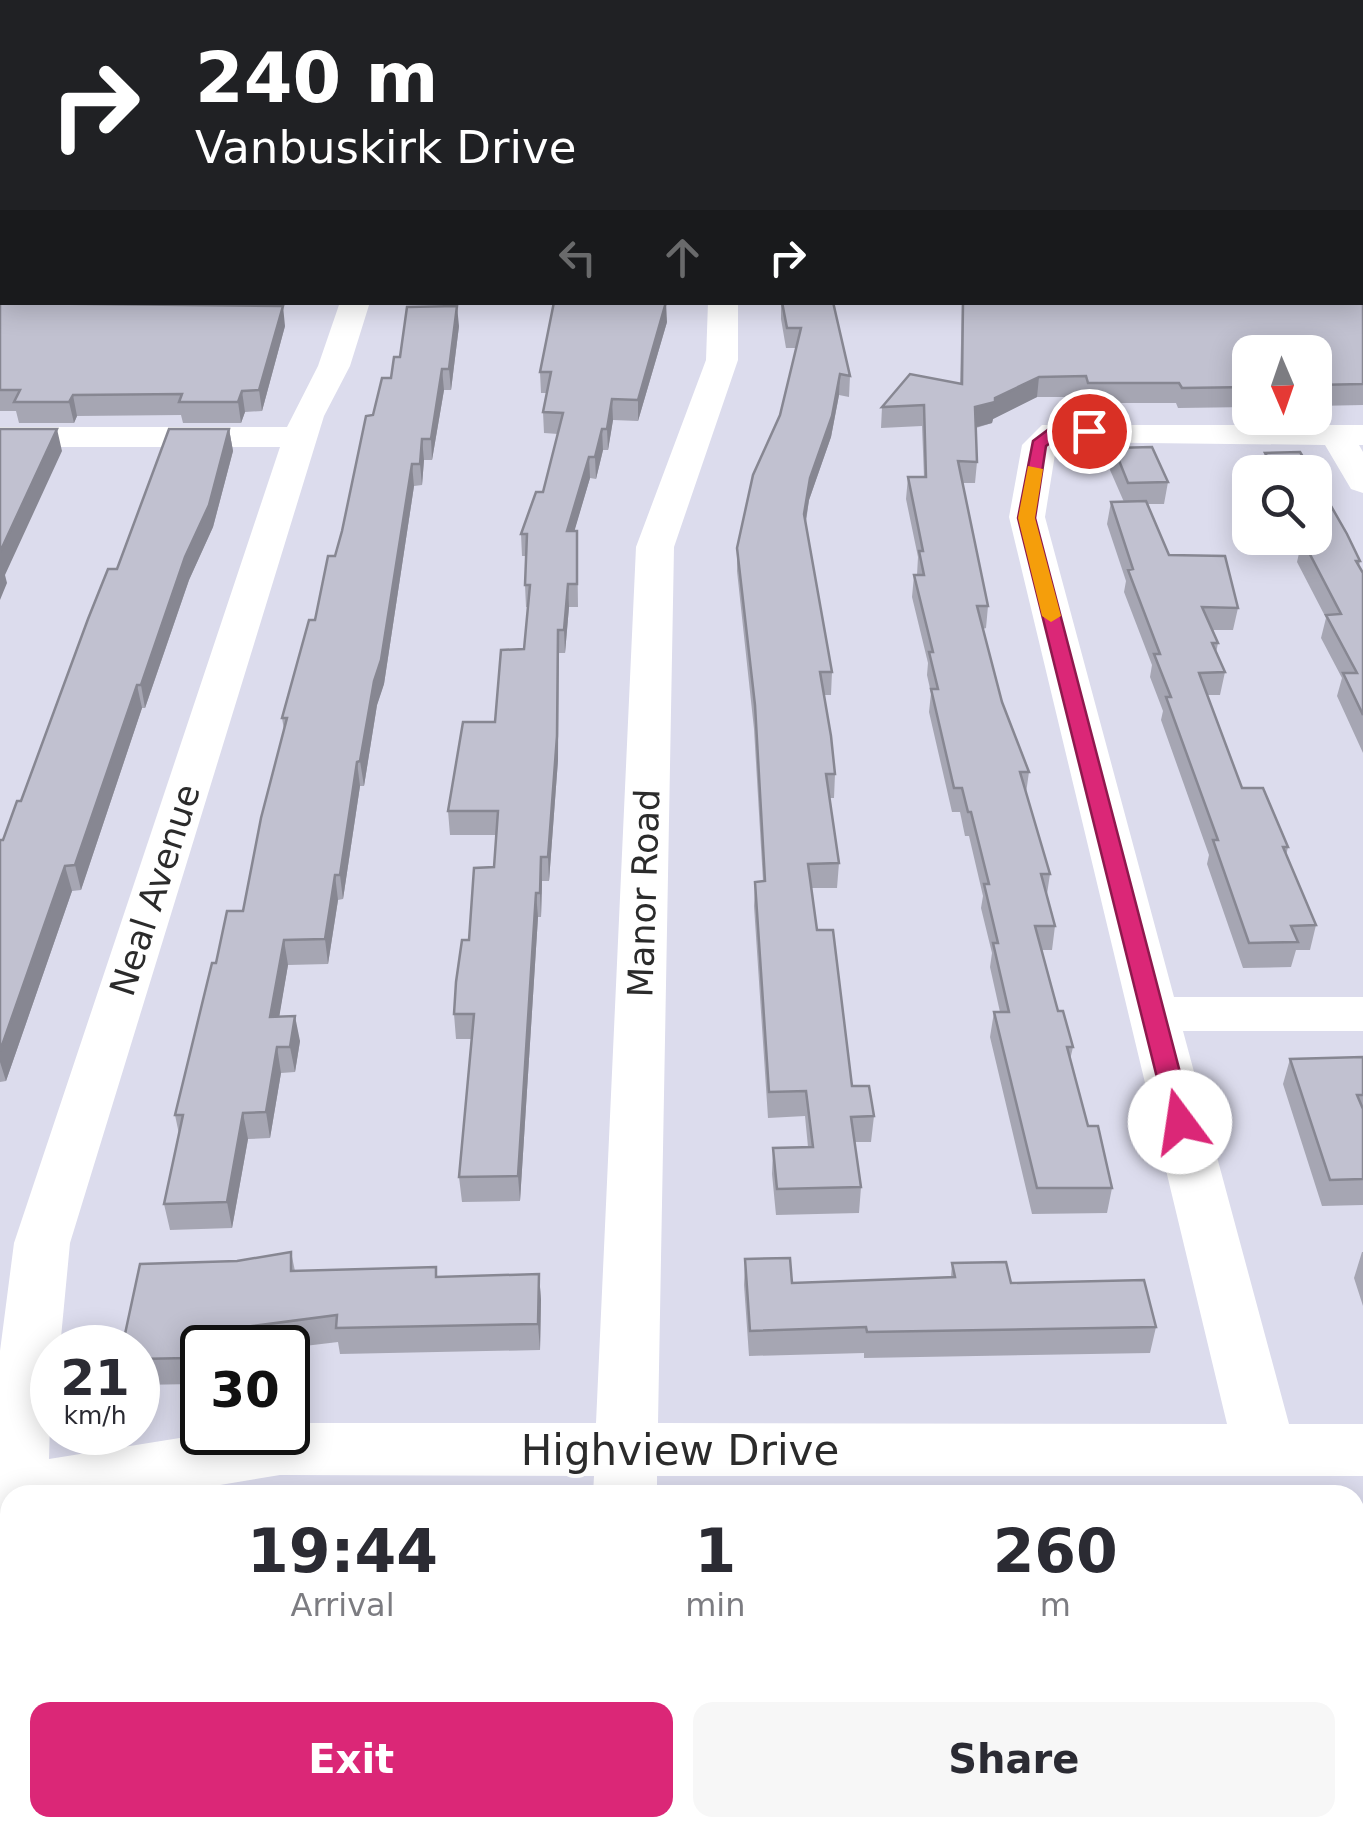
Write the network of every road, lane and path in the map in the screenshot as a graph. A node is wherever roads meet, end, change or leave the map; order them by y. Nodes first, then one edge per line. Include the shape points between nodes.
1 (353, 305) edge
2 (722, 305) edge
3 (1350, 435) edge
4 (0, 437) edge
5 (300, 437) junction
6 (1363, 482) edge
7 (1153, 1014) junction
8 (1363, 1014) edge
9 (1265, 1450) junction
10 (1363, 1450) edge
11 (626, 1472) edge
12 (8, 1485) edge
13 (57, 1485) edge

1 - 5 street, Neal Avenue via 334,366
2 - 11 street, Manor Road via 722,360 655,547
3 - 6 street
3 - 7 street via 1072,430 1054,432 1038,444 1027,518
4 - 5 street
5 - 12 street, Neal Avenue via 42,1242
7 - 8 street
7 - 9 street
9 - 10 street, Highview Drive
9 - 11 street, Highview Drive
11 - 13 street, Highview Drive via 280,1449

